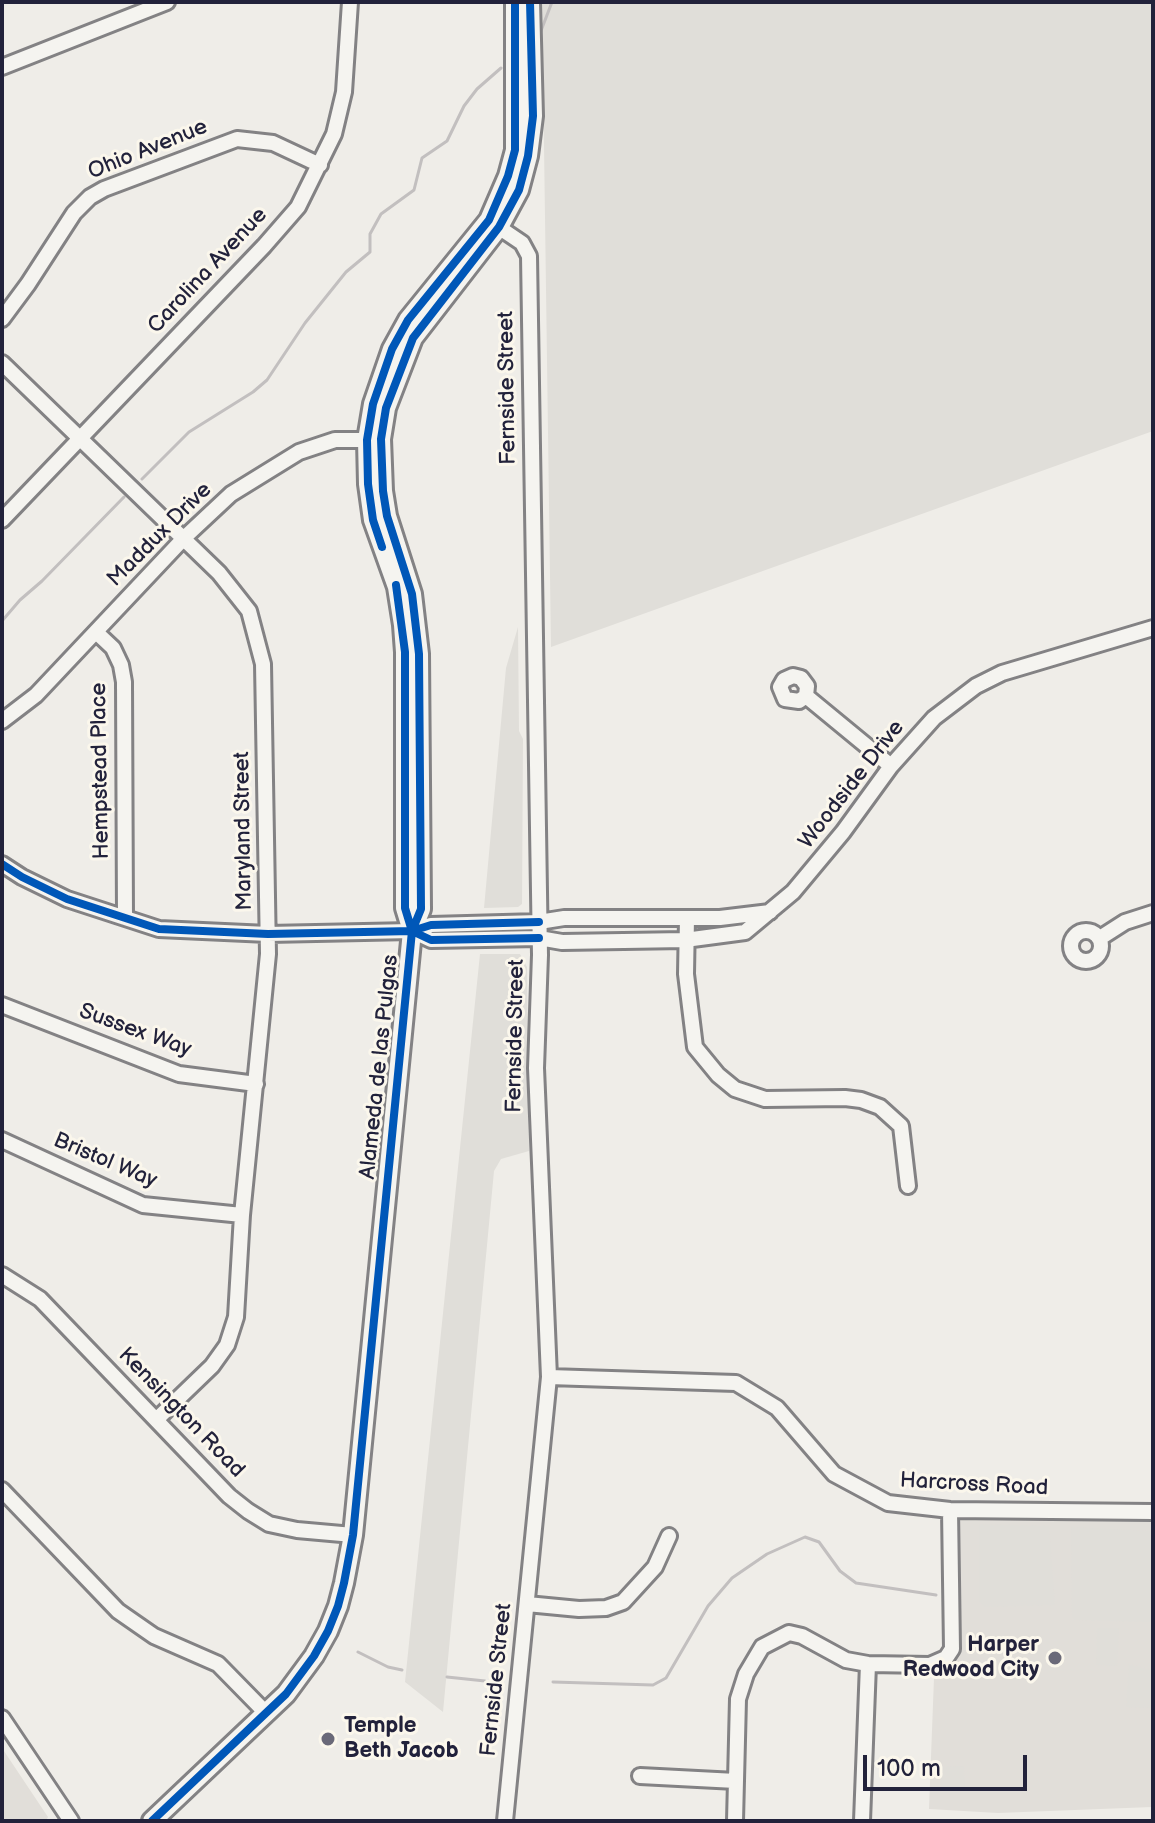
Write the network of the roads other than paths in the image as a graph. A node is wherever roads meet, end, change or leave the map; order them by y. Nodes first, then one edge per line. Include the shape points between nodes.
1 (167, 2) edge
2 (350, 2) edge
3 (515, 2) edge
4 (530, 2) edge
5 (2, 67) edge
6 (320, 165) junction
7 (494, 224) junction
8 (2, 319) edge
9 (2, 363) edge
10 (79, 440) junction
11 (374, 440) junction
12 (2, 520) edge
13 (185, 537) junction
14 (1153, 628) edge
15 (96, 632) junction
16 (806, 696) dead end
17 (2, 721) edge
18 (891, 766) junction
19 (2, 864) edge
20 (770, 912) junction
21 (1153, 913) edge
22 (125, 918) junction
23 (687, 918) junction
24 (539, 922) junction
25 (412, 931) junction
26 (268, 934) junction
27 (539, 938) junction
28 (1100, 938) dead end
29 (685, 940) junction
30 (2, 1005) edge
31 (256, 1084) junction
32 (2, 1140) edge
33 (908, 1186) dead end
34 (242, 1215) junction
35 (2, 1275) edge
36 (549, 1377) junction
37 (157, 1419) junction
38 (2, 1490) edge
39 (950, 1510) junction
40 (1153, 1512) edge
41 (353, 1535) junction
42 (669, 1536) dead end
43 (527, 1604) junction
44 (868, 1664) junction
45 (267, 1714) junction
46 (2, 1718) edge
47 (640, 1776) dead end
48 (736, 1781) junction
49 (71, 1821) edge
50 (152, 1821) edge
51 (505, 1821) edge
52 (735, 1821) edge
53 (862, 1821) edge

1 - 5 street
2 - 6 street, Carolina Avenue via 344,92
3 - 7 main road, Alameda de las Pulgas via 515,150
4 - 7 main road, Alameda de las Pulgas via 533,116 528,156 519,190
6 - 8 street, Ohio Avenue via 273,143 237,139 104,189 74,213
6 - 10 street, Carolina Avenue via 298,207 264,246
7 - 11 main road, Alameda de las Pulgas via 408,320 373,404
7 - 24 street, Fernside Street via 522,243 529,256
9 - 10 street, Maryland Street
10 - 12 street, Carolina Avenue
10 - 13 street, Maryland Street
11 - 13 street, Maddux Drive via 335,440 299,452 231,494
11 - 25 main road, Alameda de las Pulgas via 387,516 412,594 419,654 421,909
13 - 15 street, Maddux Drive
13 - 26 street, Maryland Street via 249,611 263,664
14 - 18 street, Woodside Drive via 1002,673 976,686 934,718
15 - 17 street, Maddux Drive via 36,695
15 - 22 street, Hempstead Place via 113,648 124,682
16 - 18 street
18 - 20 street, Woodside Drive via 816,865
19 - 22 street via 67,899
20 - 23 street
20 - 29 street, Woodside Drive via 745,932
21 - 28 street
22 - 26 street via 159,929
23 - 24 street
23 - 29 street
24 - 25 street via 431,925
24 - 27 street, Fernside Street
25 - 26 street
25 - 27 street, Woodside Drive via 431,940
25 - 41 main road, Alameda de las Pulgas
26 - 31 street, Maryland Street
27 - 29 street, Woodside Drive
27 - 36 street, Fernside Street via 536,1083
29 - 33 street via 695,1047 718,1075 735,1089 765,1099 845,1098 880,1107 901,1126
30 - 31 street, Sussex Way via 179,1074
31 - 34 street, Maryland Street
32 - 34 street, Bristol Way via 143,1205
34 - 37 street, Maryland Street via 236,1317 227,1345
35 - 37 street, Kensington Road via 40,1299
36 - 39 street, Harcross Road via 736,1383 777,1408 834,1474 888,1503
36 - 43 street, Fernside Street
37 - 41 street, Kensington Road via 229,1496 269,1524
38 - 45 street via 118,1611 154,1636 218,1664
39 - 40 street, Harcross Road
39 - 44 street via 952,1649 932,1664
41 - 45 main road, Alameda de las Pulgas via 328,1631 301,1675
42 - 43 street via 655,1567 623,1602 579,1609
43 - 51 street, Fernside Street
44 - 48 street via 846,1660 789,1633 762,1647 738,1699
44 - 53 street
45 - 50 main road, Alameda de las Pulgas
46 - 49 street
47 - 48 street
48 - 52 street

